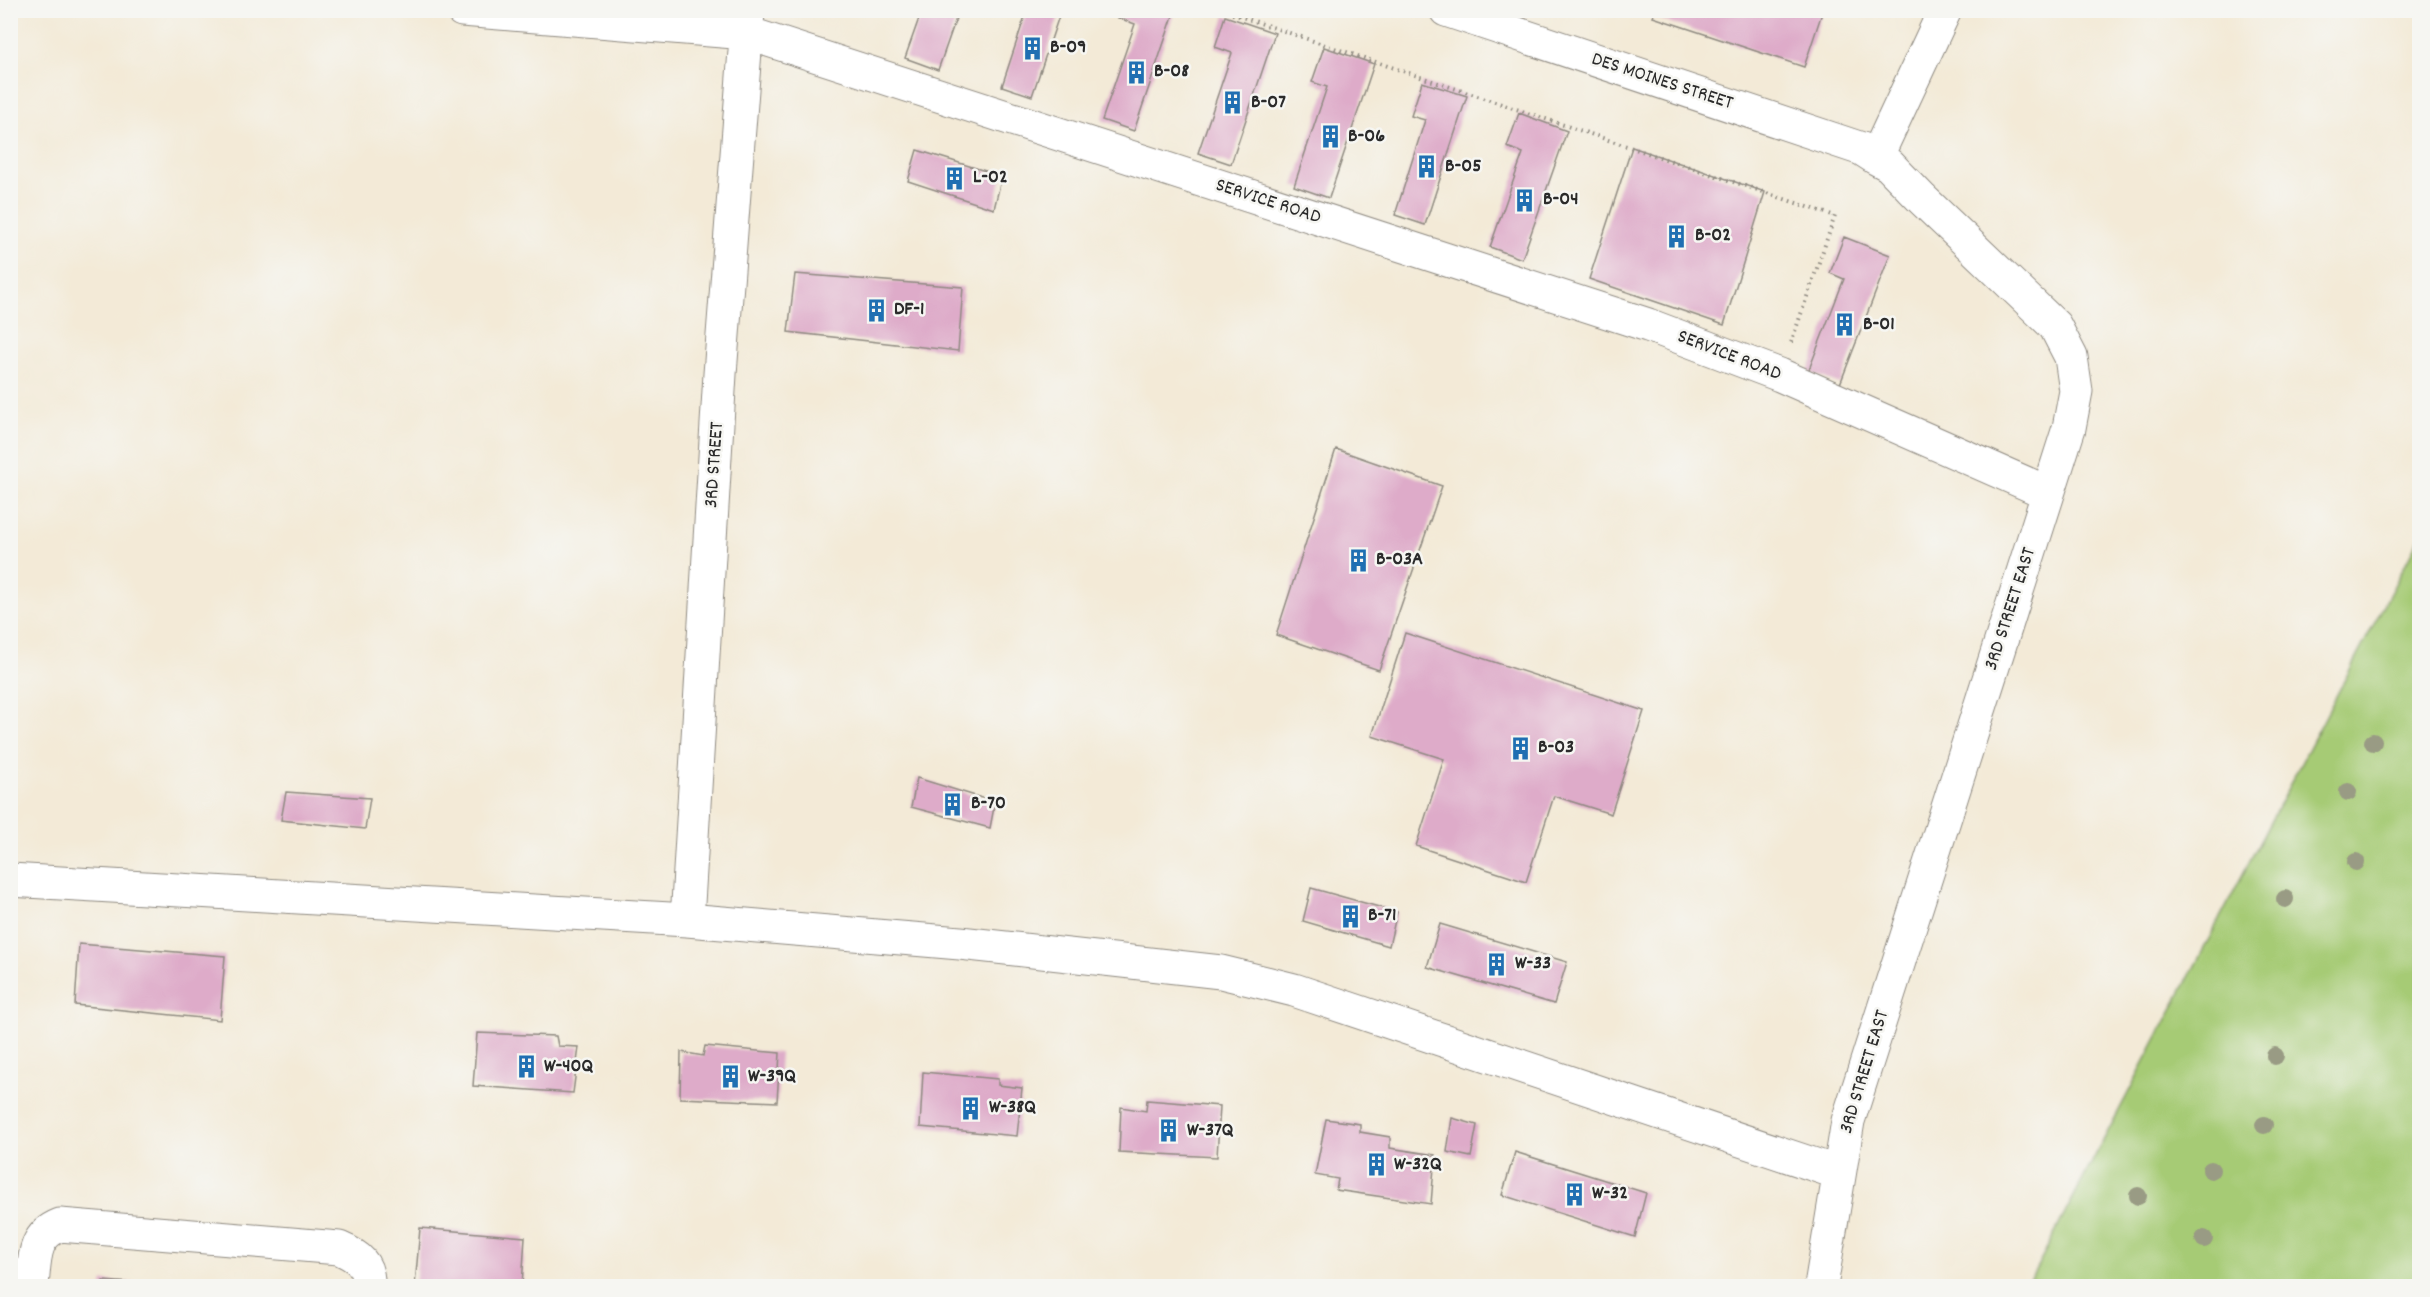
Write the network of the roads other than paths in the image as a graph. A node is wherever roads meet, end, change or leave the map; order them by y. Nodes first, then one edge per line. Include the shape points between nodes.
1 (462, 10) edge
2 (1446, 10) edge
3 (1945, 10) edge
4 (748, 22) edge
5 (1876, 158) junction
6 (2048, 493) junction
7 (10, 880) edge
8 (687, 920) junction
9 (1839, 1173) junction
10 (32, 1287) edge
11 (368, 1287) edge
12 (1821, 1287) edge

1 - 4 street, SERVICE ROAD
2 - 5 street, DES MOINES STREET via 1850,145
3 - 5 street
4 - 6 street, SERVICE ROAD via 1648,325 1780,375
4 - 8 street, 3RD STREET via 720,374
5 - 6 street, 3RD STREET EAST via 1889,165 2061,336 2071,357 2076,391 2069,428
6 - 9 street, 3RD STREET EAST via 1848,1121
7 - 8 street
8 - 9 street via 960,943 1221,972 1294,990
9 - 12 street, 3RD STREET EAST
10 - 11 street via 40,1240 48,1230 60,1225 339,1248 363,1262

